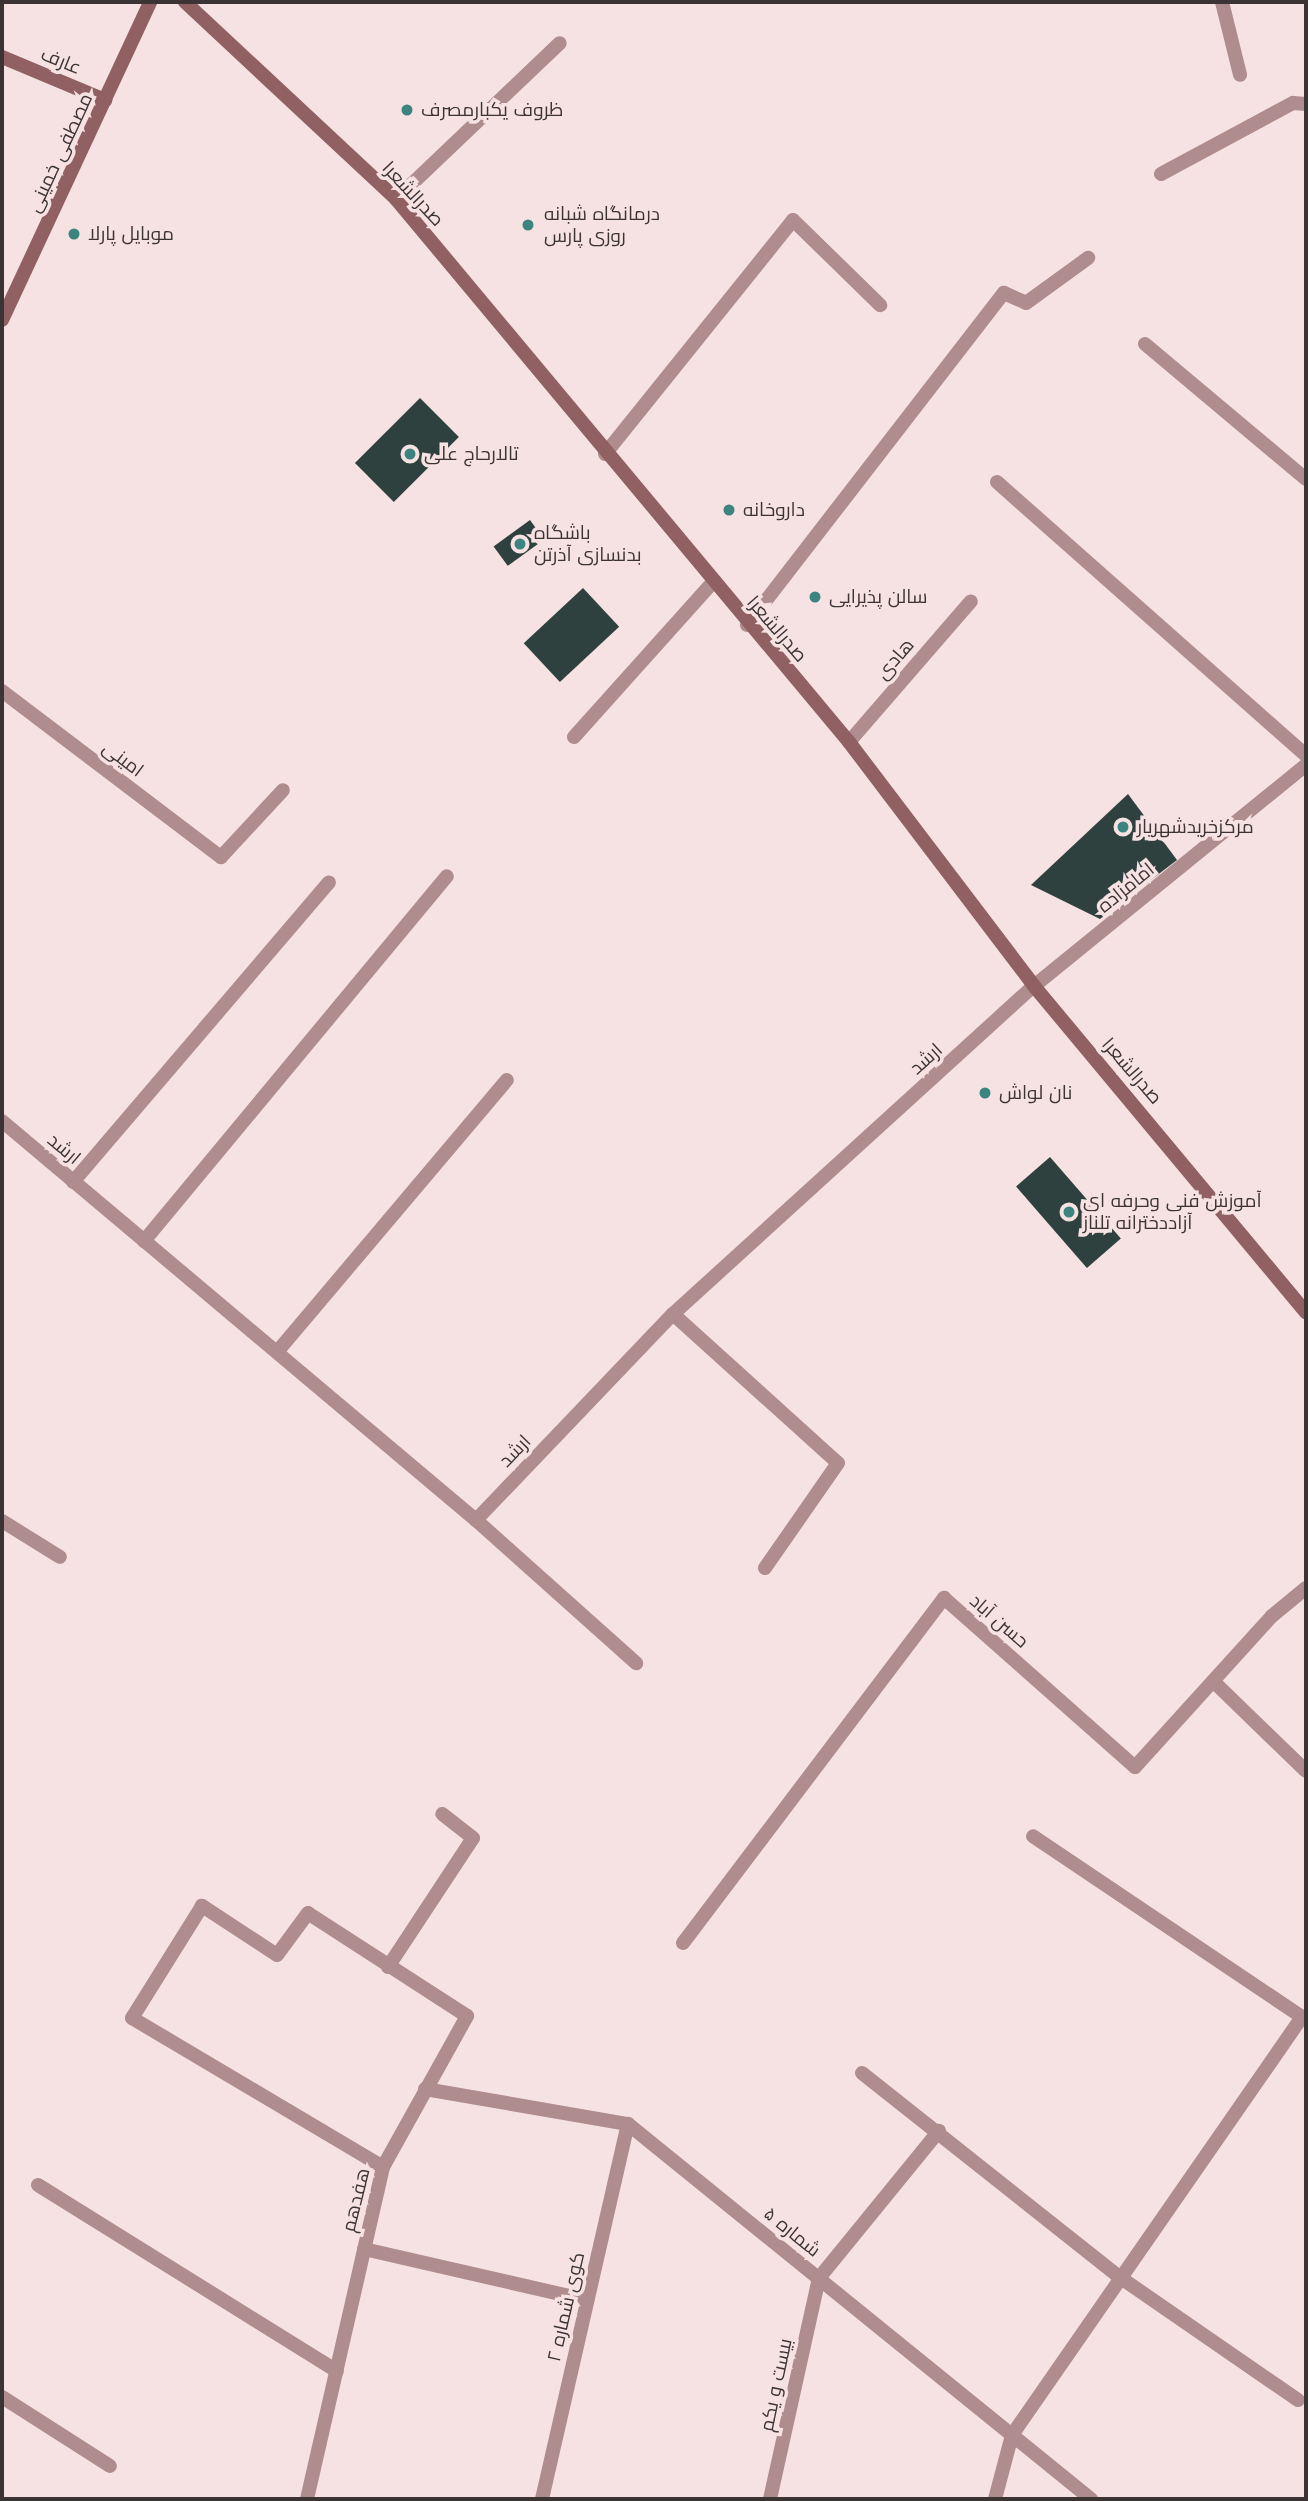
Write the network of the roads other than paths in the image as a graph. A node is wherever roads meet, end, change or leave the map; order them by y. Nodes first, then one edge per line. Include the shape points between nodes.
1 (150, 2) edge
2 (185, 2) edge
3 (1222, 2) edge
4 (560, 43) dead end
5 (2, 57) edge
6 (1240, 75) dead end
7 (105, 100) junction
8 (1306, 104) edge
9 (1161, 174) dead end
10 (396, 199) junction
11 (1088, 258) dead end
12 (880, 305) dead end
13 (2, 320) edge
14 (1145, 344) dead end
15 (605, 454) junction
16 (1306, 479) edge
17 (997, 482) dead end
18 (712, 583) junction
19 (971, 601) dead end
20 (747, 625) junction
21 (2, 691) edge
22 (574, 737) dead end
23 (849, 742) junction
24 (1306, 755) edge
25 (1306, 765) edge
26 (283, 790) dead end
27 (447, 876) dead end
28 (329, 882) dead end
29 (1034, 986) junction
30 (507, 1080) dead end
31 (2, 1121) edge
32 (74, 1182) junction
33 (144, 1241) junction
34 (1306, 1312) edge
35 (673, 1314) junction
36 (277, 1352) junction
37 (476, 1520) junction
38 (2, 1521) edge
39 (60, 1557) dead end
40 (765, 1568) dead end
41 (1306, 1588) edge
42 (636, 1663) dead end
43 (1213, 1681) junction
44 (1306, 1772) edge
45 (442, 1814) dead end
46 (1033, 1836) dead end
47 (682, 1944) dead end
48 (388, 1967) junction
49 (1304, 2014) edge
50 (862, 2073) dead end
51 (425, 2089) junction
52 (628, 2124) junction
53 (939, 2131) junction
54 (383, 2167) junction
55 (38, 2185) dead end
56 (364, 2249) junction
57 (819, 2278) junction
58 (1121, 2278) junction
59 (587, 2300) junction
60 (337, 2371) junction
61 (2, 2397) edge
62 (1298, 2400) dead end
63 (1012, 2435) junction
64 (110, 2466) dead end
65 (307, 2499) edge
66 (542, 2499) edge
67 (770, 2499) edge
68 (995, 2499) edge
69 (1091, 2499) edge

1 - 7 main road, مصطفی خمینی
2 - 10 main road, صدرالشعرا
3 - 6 street
4 - 10 street
5 - 7 main road, عارف
7 - 13 main road, مصطفی خمینی
8 - 9 street via 1293,103
10 - 15 main road, صدرالشعرا
11 - 20 street via 1026,303 1004,293
12 - 15 street via 793,220
14 - 16 street
15 - 18 main road, صدرالشعرا
17 - 24 street
18 - 20 main road, صدرالشعرا
18 - 22 street
19 - 23 street, هادی
20 - 23 main road, صدرالشعرا
21 - 26 street, امینی via 221,858
23 - 29 main road, صدرالشعرا
25 - 29 street, امامزاده
27 - 33 street
28 - 32 street
29 - 34 main road, صدرالشعرا
29 - 35 street, ارشد
30 - 36 street
31 - 32 street, ارشد
32 - 33 street, ارشد
33 - 36 street, ارشد
35 - 37 street, ارشد
35 - 40 street via 838,1463
36 - 37 street, ارشد
37 - 42 street
38 - 39 street
41 - 43 street, حسن آباد via 1272,1616
43 - 44 street
43 - 47 street, حسن آباد via 1135,1767 944,1598
45 - 48 street via 473,1838
46 - 49 street
48 - 51 street, هفدهم via 467,2016
48 - 54 street via 308,1913 276,1955 202,1906 132,2018
49 - 58 street
50 - 53 street
51 - 52 street, شماره ۵
51 - 54 street, هفدهم
52 - 57 street, شماره ۵
52 - 59 street, کوی شماره ۲
53 - 57 street
53 - 58 street
54 - 56 street, هفدهم
55 - 60 street
56 - 59 street
56 - 60 street, هفدهم
57 - 63 street, شماره ۵
57 - 67 street, بیست و یکم
58 - 62 street
58 - 63 street
59 - 66 street, کوی شماره ۲
60 - 65 street, هفدهم
61 - 64 street
63 - 68 street
63 - 69 street, شماره ۵

